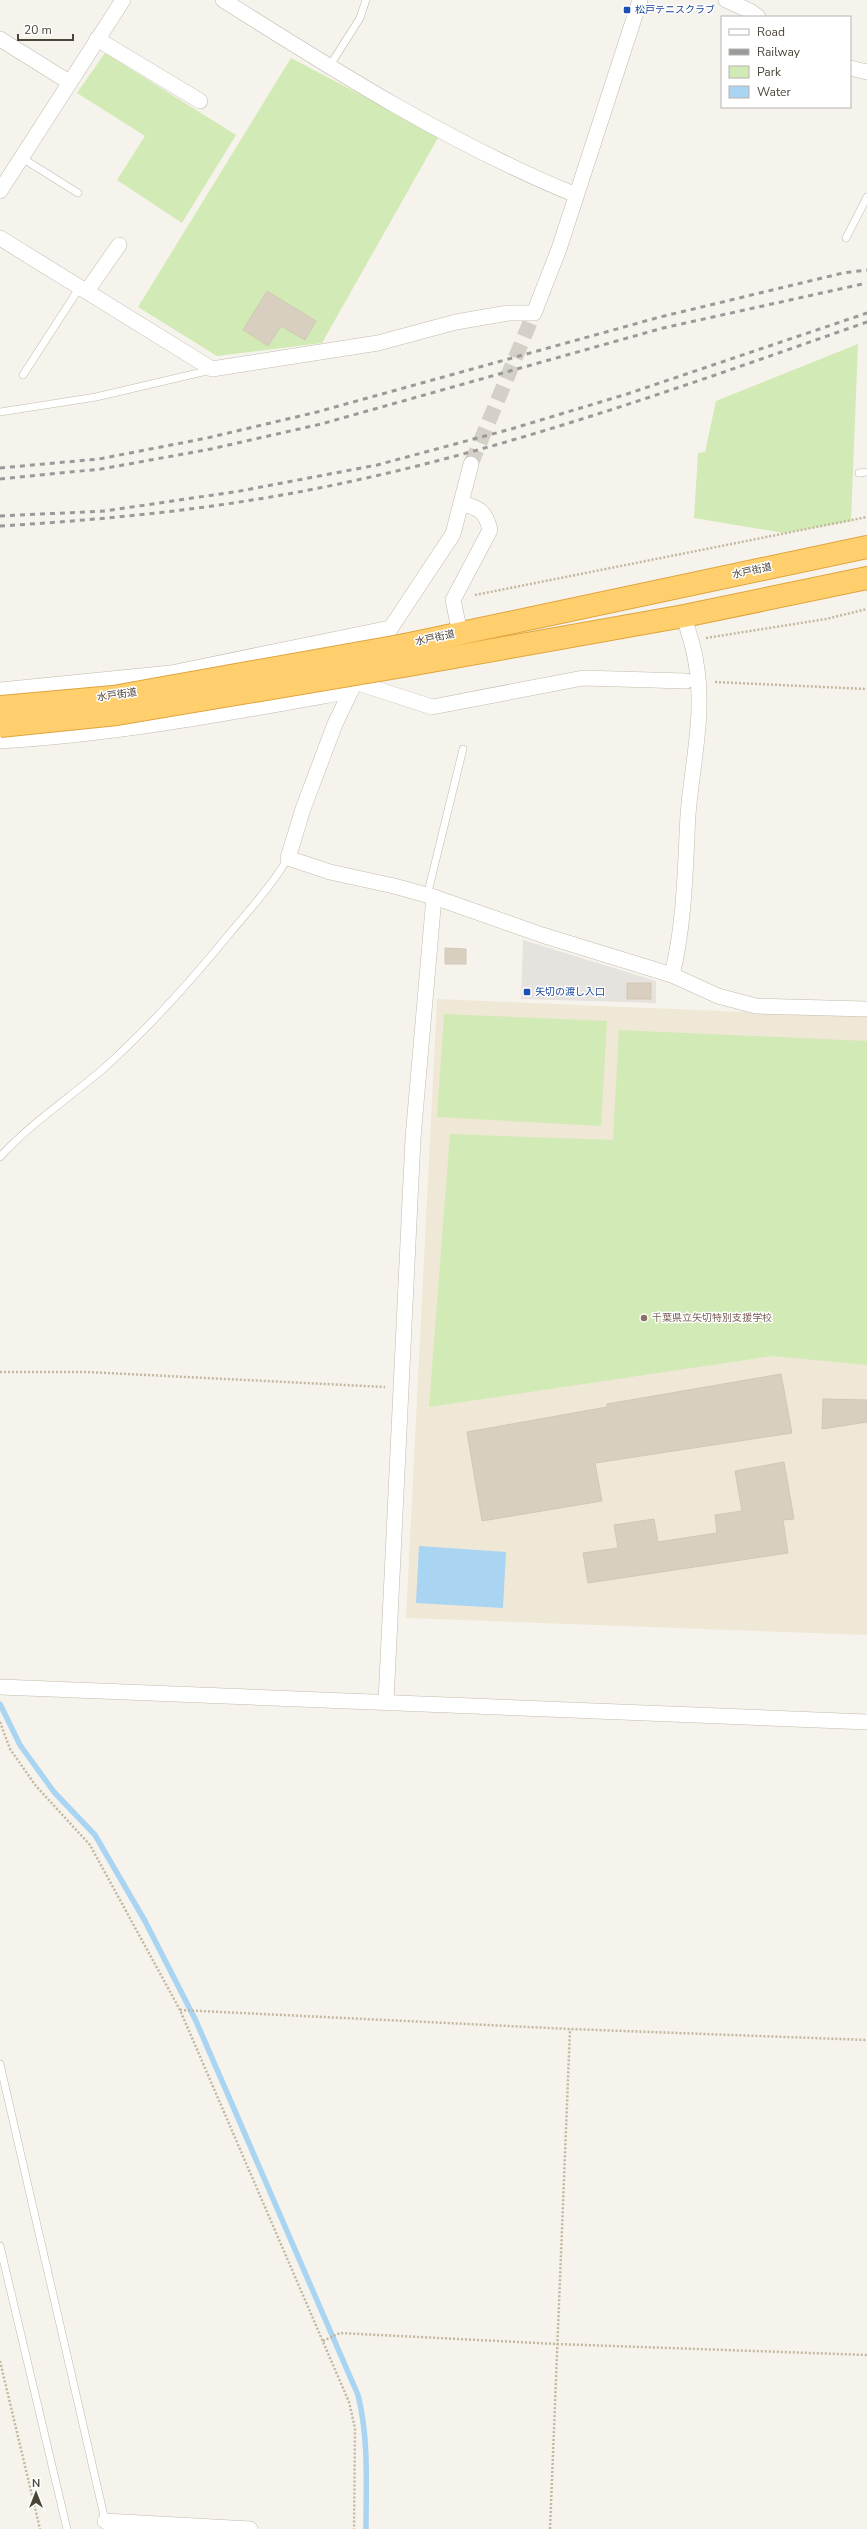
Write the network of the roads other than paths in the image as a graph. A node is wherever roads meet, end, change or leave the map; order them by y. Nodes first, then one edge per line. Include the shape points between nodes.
1 (123, 0) edge
2 (222, 0) edge
3 (366, 0) edge
4 (640, 0) edge
5 (726, 0) edge
6 (755, 9) edge
7 (0, 39) edge
8 (97, 39) junction
9 (329, 67) junction
10 (851, 68) edge
11 (867, 72) edge
12 (69, 82) junction
13 (200, 101) dead end
14 (22, 158) junction
15 (0, 191) edge
16 (78, 193) dead end
17 (576, 195) junction
18 (867, 197) edge
19 (0, 238) edge
20 (846, 238) dead end
21 (119, 245) dead end
22 (84, 289) junction
23 (212, 370) junction
24 (23, 375) dead end
25 (0, 412) edge
26 (471, 464) tunnel mouth
27 (867, 472) edge
28 (859, 473) dead end
29 (462, 504) junction
30 (867, 547) edge
31 (867, 578) edge
32 (684, 616) junction
33 (390, 628) junction
34 (460, 633) junction
35 (407, 655) junction
36 (686, 681) tunnel mouth
37 (353, 686) junction
38 (0, 690) edge
39 (0, 707) edge
40 (0, 726) edge
41 (0, 741) edge
42 (463, 749) dead end
43 (288, 858) junction
44 (431, 896) junction
45 (672, 975) junction
46 (867, 1009) edge
47 (0, 1157) edge
48 (0, 1687) edge
49 (386, 1702) junction
50 (867, 1722) edge
51 (0, 2064) edge
52 (0, 2246) edge
53 (106, 2525) edge
54 (67, 2529) edge
55 (250, 2529) edge

1 - 8 street
2 - 9 street
3 - 9 lane via 360,18
4 - 17 street
5 - 6 street
7 - 12 street
8 - 12 street
8 - 13 street
9 - 17 street via 383,100 486,154
10 - 11 street
12 - 14 street
14 - 15 street
14 - 16 lane
17 - 23 street via 534,313 508,313 456,322 378,343
18 - 20 lane
19 - 22 street
21 - 22 street
22 - 23 street
22 - 24 lane
23 - 25 lane via 96,397
26 - 29 street
27 - 28 lane
29 - 33 street via 453,534
29 - 34 street via 478,507 486,516 490,530 453,600
30 - 34 highway, 水戸街道
31 - 32 highway, 水戸街道
32 - 35 highway, 水戸街道
32 - 45 street via 696,664 699,703 695,765 688,813 680,941
33 - 37 street
33 - 38 street via 171,673
34 - 35 highway, 水戸街道
35 - 39 highway, 水戸街道, bridge via 113,697
35 - 40 highway, 水戸街道, bridge via 117,714
36 - 37 street via 584,678 432,707
37 - 41 street via 196,720 61,737
37 - 43 street via 335,724 303,809
42 - 44 lane
43 - 44 street via 330,872
43 - 47 lane via 278,876 167,1007 102,1070 24,1131
44 - 45 street via 542,935
44 - 49 street via 413,1138
45 - 46 street via 718,996 756,1006
48 - 49 street
49 - 50 street
51 - 53 lane
52 - 54 lane
53 - 55 street

